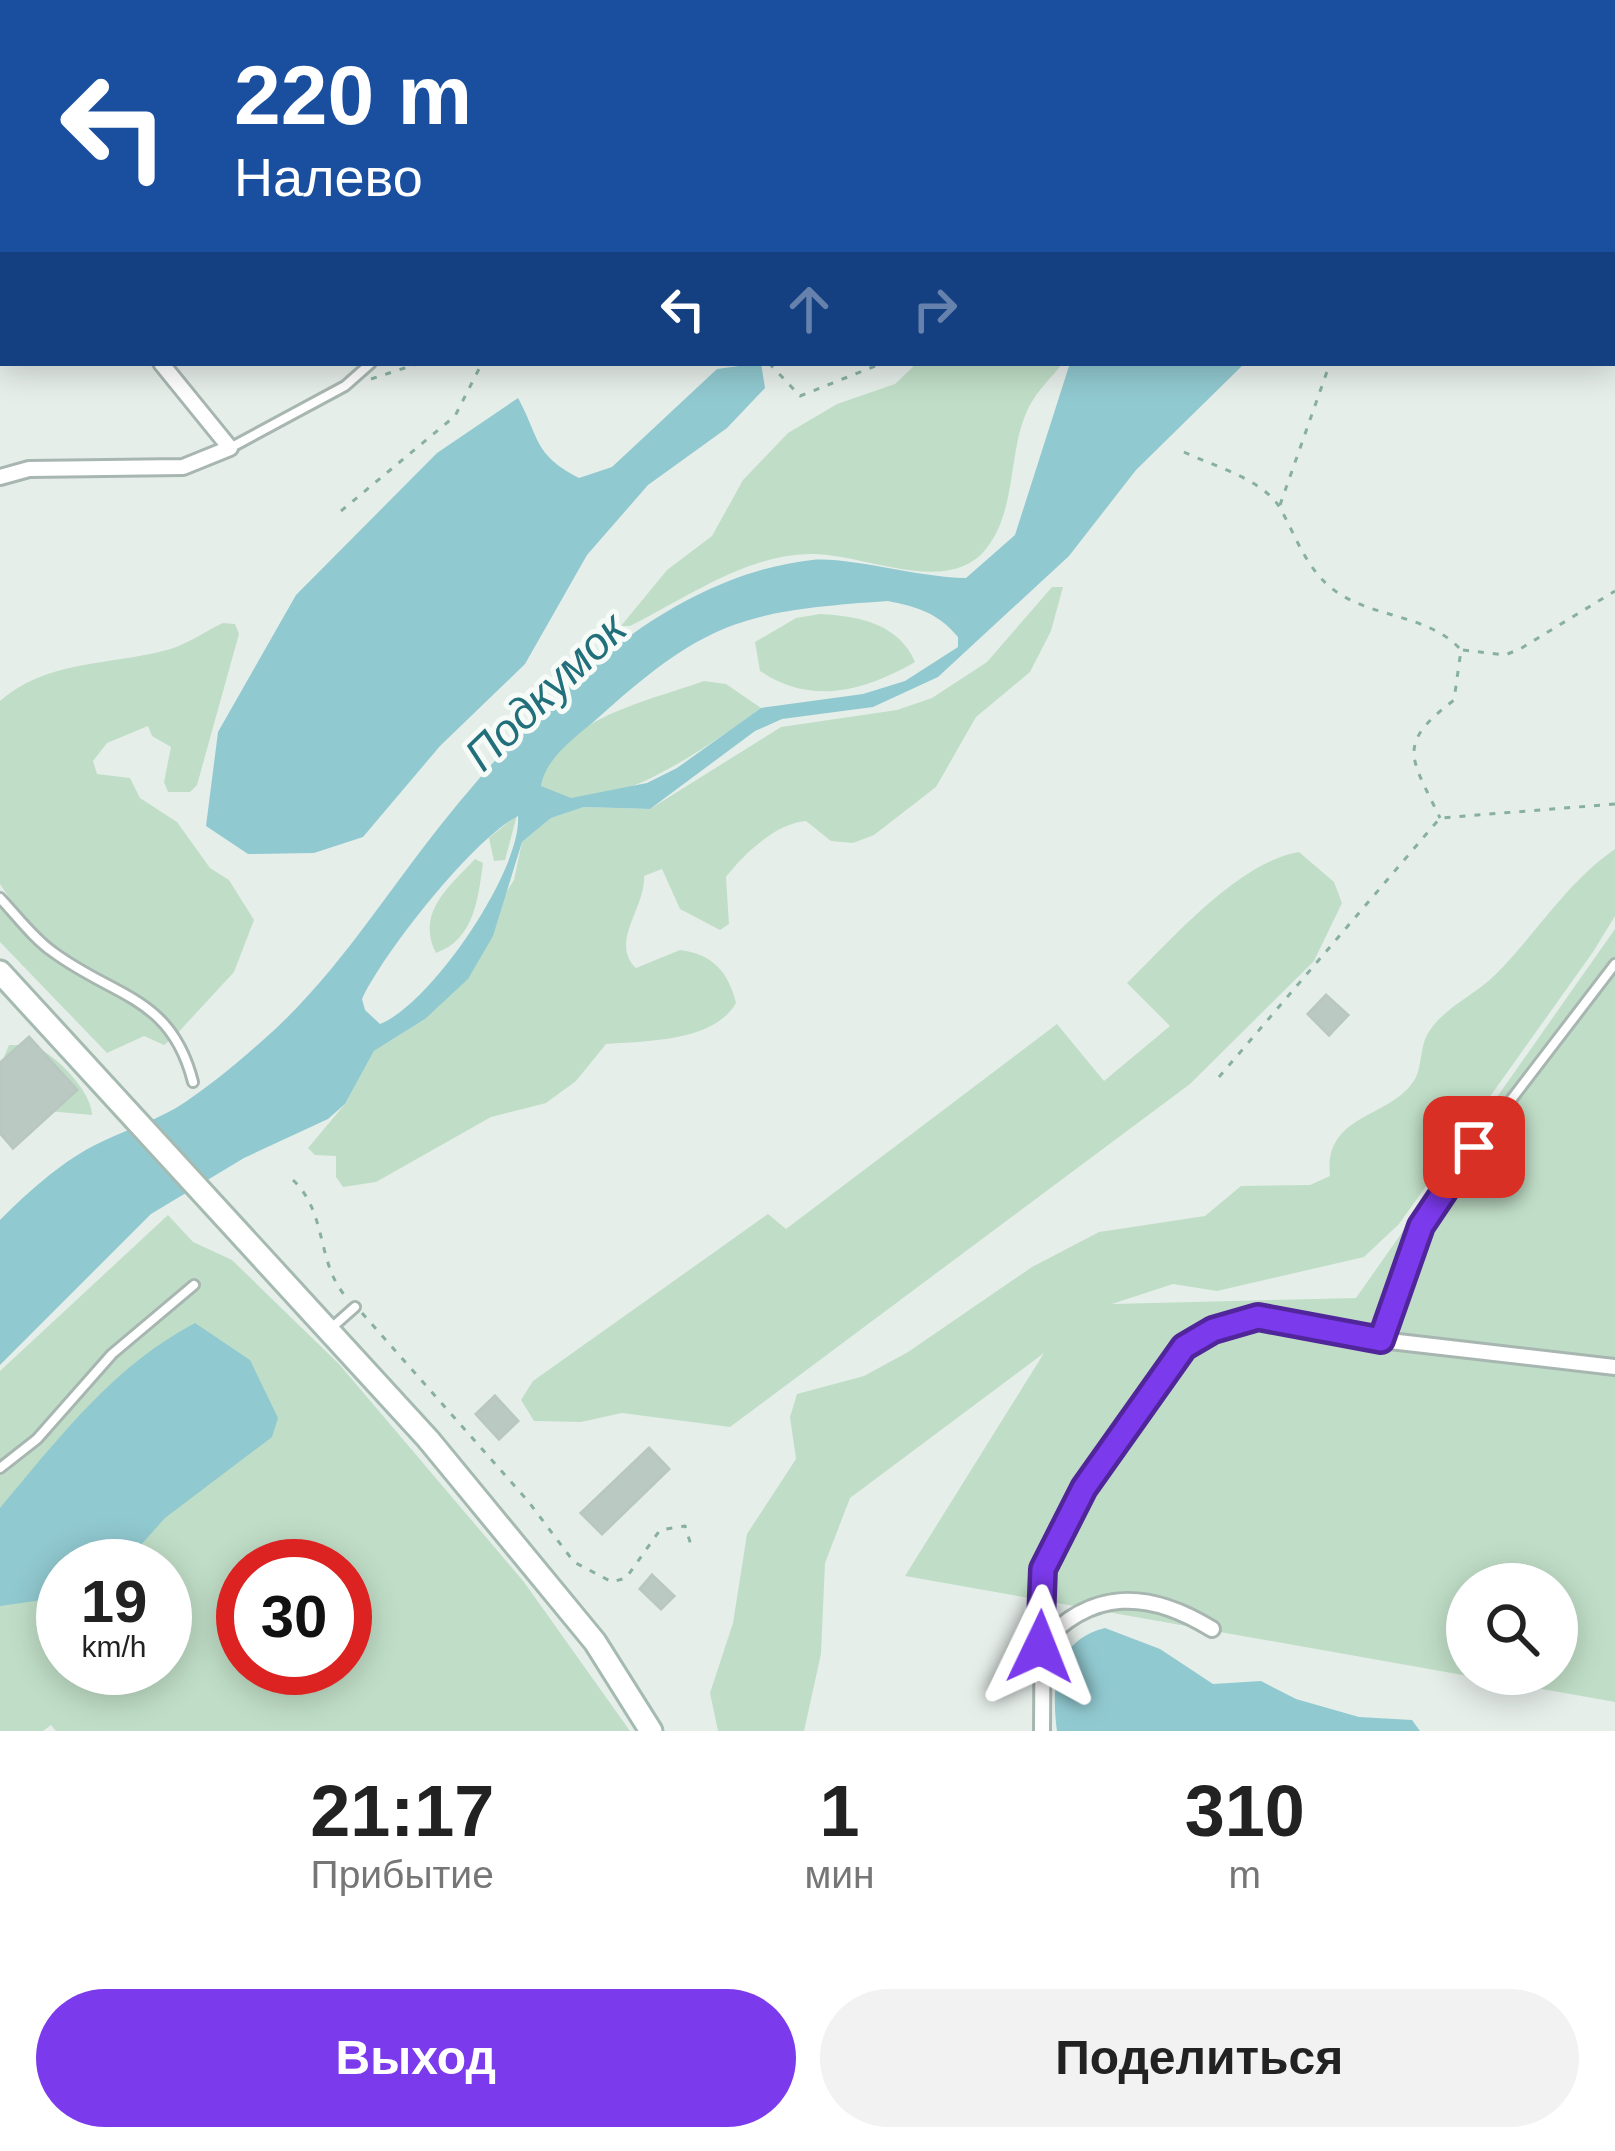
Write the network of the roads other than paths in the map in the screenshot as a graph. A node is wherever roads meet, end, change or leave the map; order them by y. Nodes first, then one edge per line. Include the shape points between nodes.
1 (163, 366) edge
2 (368, 366) edge
3 (230, 448) junction
4 (0, 477) edge
5 (0, 898) edge
6 (1615, 964) edge
7 (0, 972) edge
8 (193, 1082) dead end
9 (194, 1285) dead end
10 (355, 1307) road end
11 (328, 1330) junction
12 (1381, 1340) junction
13 (1615, 1367) edge
14 (0, 1468) edge
15 (1212, 1628) dead end
16 (1040, 1647) junction
17 (651, 1731) edge
18 (1042, 1731) edge

1 - 3 street
2 - 3 lane
3 - 4 street via 182,467 29,469
5 - 8 lane via 48,950 161,1020 184,1045
6 - 12 lane via 1449,1181 1421,1226
7 - 11 street
9 - 14 lane via 112,1354 37,1439
10 - 11 lane
11 - 17 street via 595,1642
12 - 13 street
12 - 16 street via 1258,1317 1184,1347 1084,1488 1043,1569
15 - 16 street via 1174,1605 1128,1598 1062,1621
16 - 18 street

